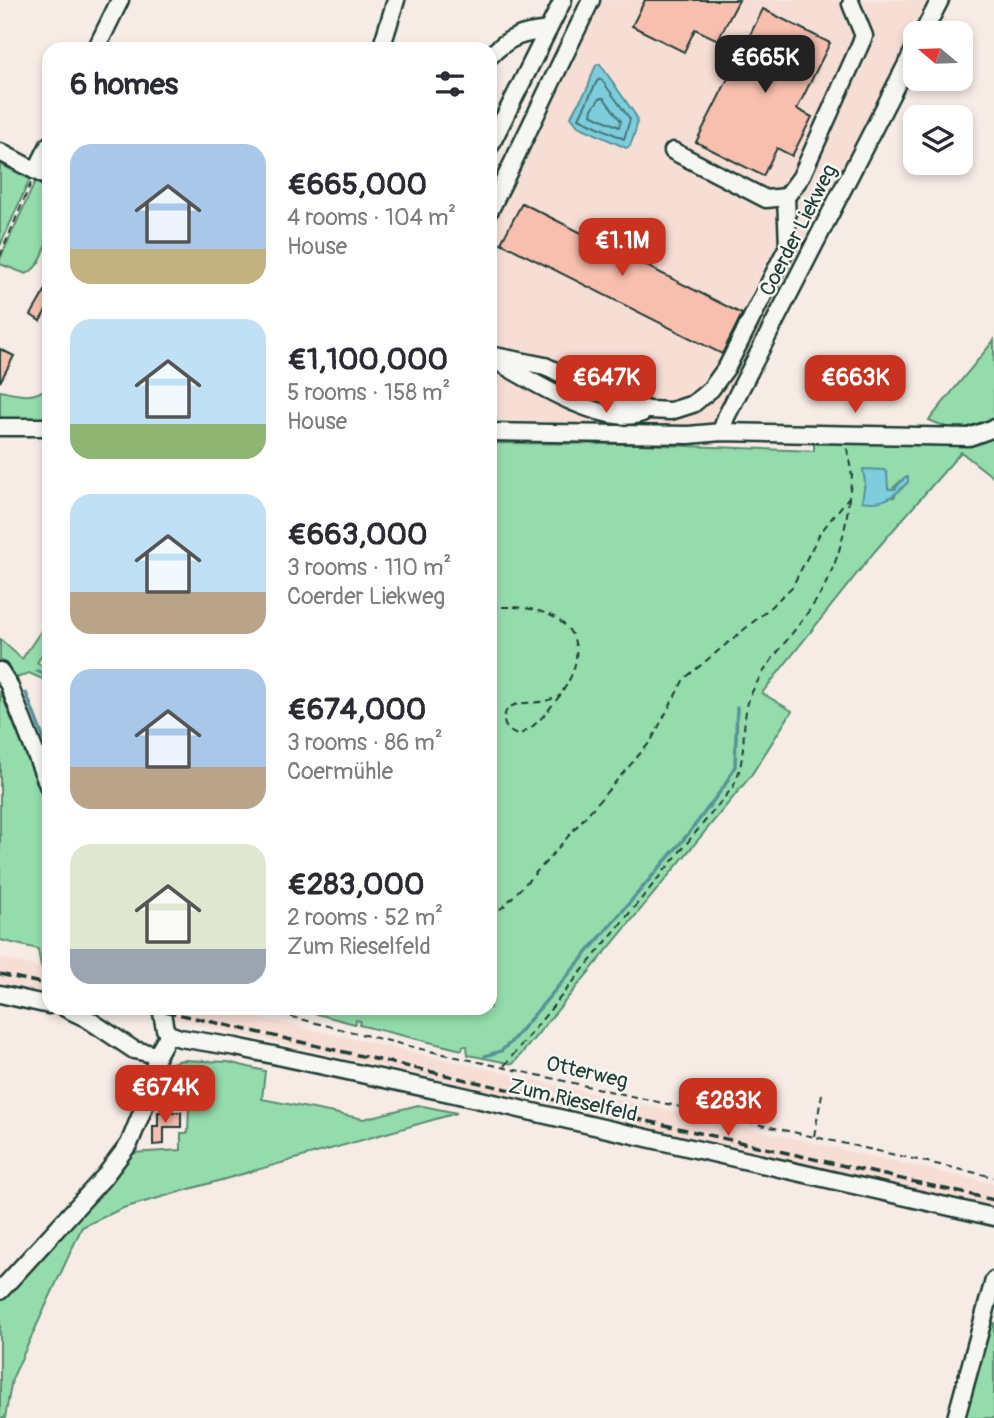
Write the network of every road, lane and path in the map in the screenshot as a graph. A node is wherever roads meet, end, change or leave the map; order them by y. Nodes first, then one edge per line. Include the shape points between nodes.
1 (120, 0) edge
2 (396, 0) edge
3 (563, 0) edge
4 (591, 0) edge
5 (940, 0) edge
6 (851, 4) dead end
7 (929, 21) edge
8 (548, 30) junction
9 (99, 42) edge
10 (383, 42) edge
11 (497, 49) edge
12 (903, 71) edge
13 (497, 132) edge
14 (673, 151) dead end
15 (0, 152) edge
16 (39, 177) edge
17 (497, 195) edge
18 (786, 197) junction
19 (0, 256) edge
20 (497, 360) edge
21 (0, 426) edge
22 (42, 427) edge
23 (994, 428) edge
24 (497, 432) edge
25 (721, 432) junction
26 (845, 433) junction
27 (849, 497) junction
28 (497, 606) edge
29 (0, 671) edge
30 (561, 695) junction
31 (42, 770) edge
32 (497, 911) edge
33 (0, 994) edge
34 (42, 1003) edge
35 (80, 1015) edge
36 (162, 1015) edge
37 (285, 1015) edge
38 (169, 1034) junction
39 (157, 1055) junction
40 (503, 1067) junction
41 (822, 1094) dead end
42 (814, 1137) junction
43 (994, 1177) edge
44 (994, 1217) edge
45 (994, 1280) edge
46 (0, 1291) edge
47 (956, 1418) edge

1 - 9 street
2 - 10 street
3 - 8 street
4 - 17 street
5 - 7 street
6 - 18 street via 864,36 801,177
8 - 11 street via 519,34
8 - 13 street
12 - 25 street, Coerder Liekweg
14 - 18 street via 766,200
15 - 16 street
16 - 19 path
18 - 20 street via 788,246 727,367 693,404 636,415 583,407
21 - 22 street
23 - 26 street via 969,437
24 - 25 street
25 - 26 street
26 - 27 path via 852,476
27 - 32 path via 820,533 792,587 684,679 651,741
27 - 40 path via 844,537 822,591 751,693 741,772 733,786
28 - 30 path via 548,612 569,630 575,668
29 - 31 street
30 - 30 path via 531,729 518,735 505,726 508,709
33 - 34 street
35 - 39 street via 134,1051
36 - 38 street
37 - 40 path, Otterweg
38 - 39 street
38 - 44 street, Zum Rieselfeld
39 - 46 street via 146,1102 129,1144
40 - 42 path, Otterweg
41 - 42 path
42 - 43 path, Otterweg
45 - 47 street

